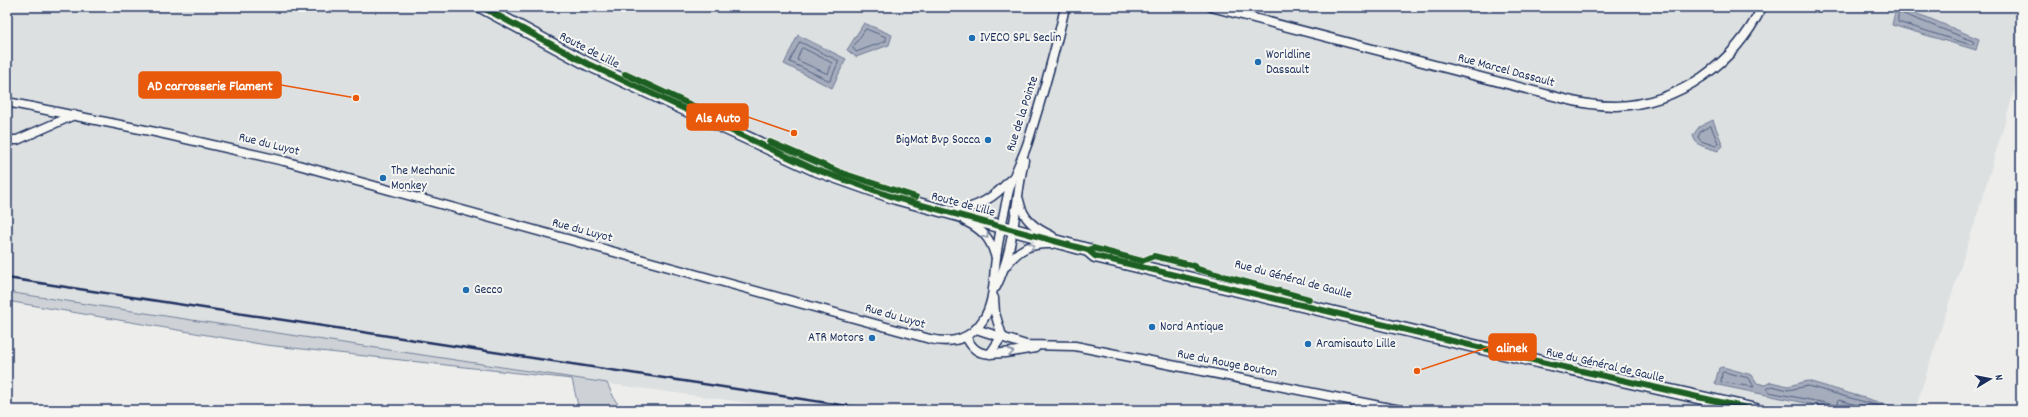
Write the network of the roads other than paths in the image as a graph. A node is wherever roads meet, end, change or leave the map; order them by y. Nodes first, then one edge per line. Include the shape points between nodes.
1 (482, 7) edge
2 (1065, 7) edge
3 (1211, 7) edge
4 (1762, 7) edge
5 (7, 102) edge
6 (74, 115) junction
7 (7, 140) edge
8 (1026, 148) junction
9 (1012, 177) junction
10 (1018, 188) junction
11 (940, 211) junction
12 (1007, 228) junction
13 (1069, 245) junction
14 (996, 259) junction
15 (1004, 269) junction
16 (993, 292) junction
17 (976, 329) junction
18 (966, 336) junction
19 (1002, 336) junction
20 (1049, 345) junction
21 (990, 354) junction
22 (1400, 410) edge
23 (1756, 410) edge

1 - 11 main road, Route de Lille via 588,64 792,160 856,185
2 - 8 street, Rue de la Pointe via 1053,59
3 - 4 street, Rue Marcel Dassault via 1562,98 1587,104 1614,106 1642,102 1669,94 1704,76 1738,44
5 - 6 street, Rue du Luyot
6 - 7 street via 17,140
6 - 18 street, Rue du Luyot via 284,161 930,340 951,342
8 - 9 street, Rue de la Pointe
8 - 10 street
9 - 11 street via 992,198 977,206
9 - 12 street, Rue de la Pointe
10 - 12 street
10 - 13 street via 1020,206 1026,220
11 - 12 main road, Route de Lille
11 -> 14 street via 982,230
12 - 13 main road, Rue du Général de Gaulle
12 - 14 street, Rue du Luyot
12 - 15 street
15 -> 13 street via 1020,250 1030,245
13 - 23 main road, Rue du Général de Gaulle via 1088,250 1093,248 1263,295 1530,360
14 - 16 street, Rue du Luyot
15 - 16 street
16 - 17 street, Rue du Luyot via 987,314
16 - 19 street via 995,313
17 - 18 street, Rue du Luyot
17 - 19 street, Rue du Rouge Bouton
18 - 21 street via 978,351
19 - 20 street, Rue du Rouge Bouton via 1020,344
19 - 21 street
21 -> 20 street, Rue du Rouge Bouton
20 - 22 street, Rue du Rouge Bouton via 1075,346

